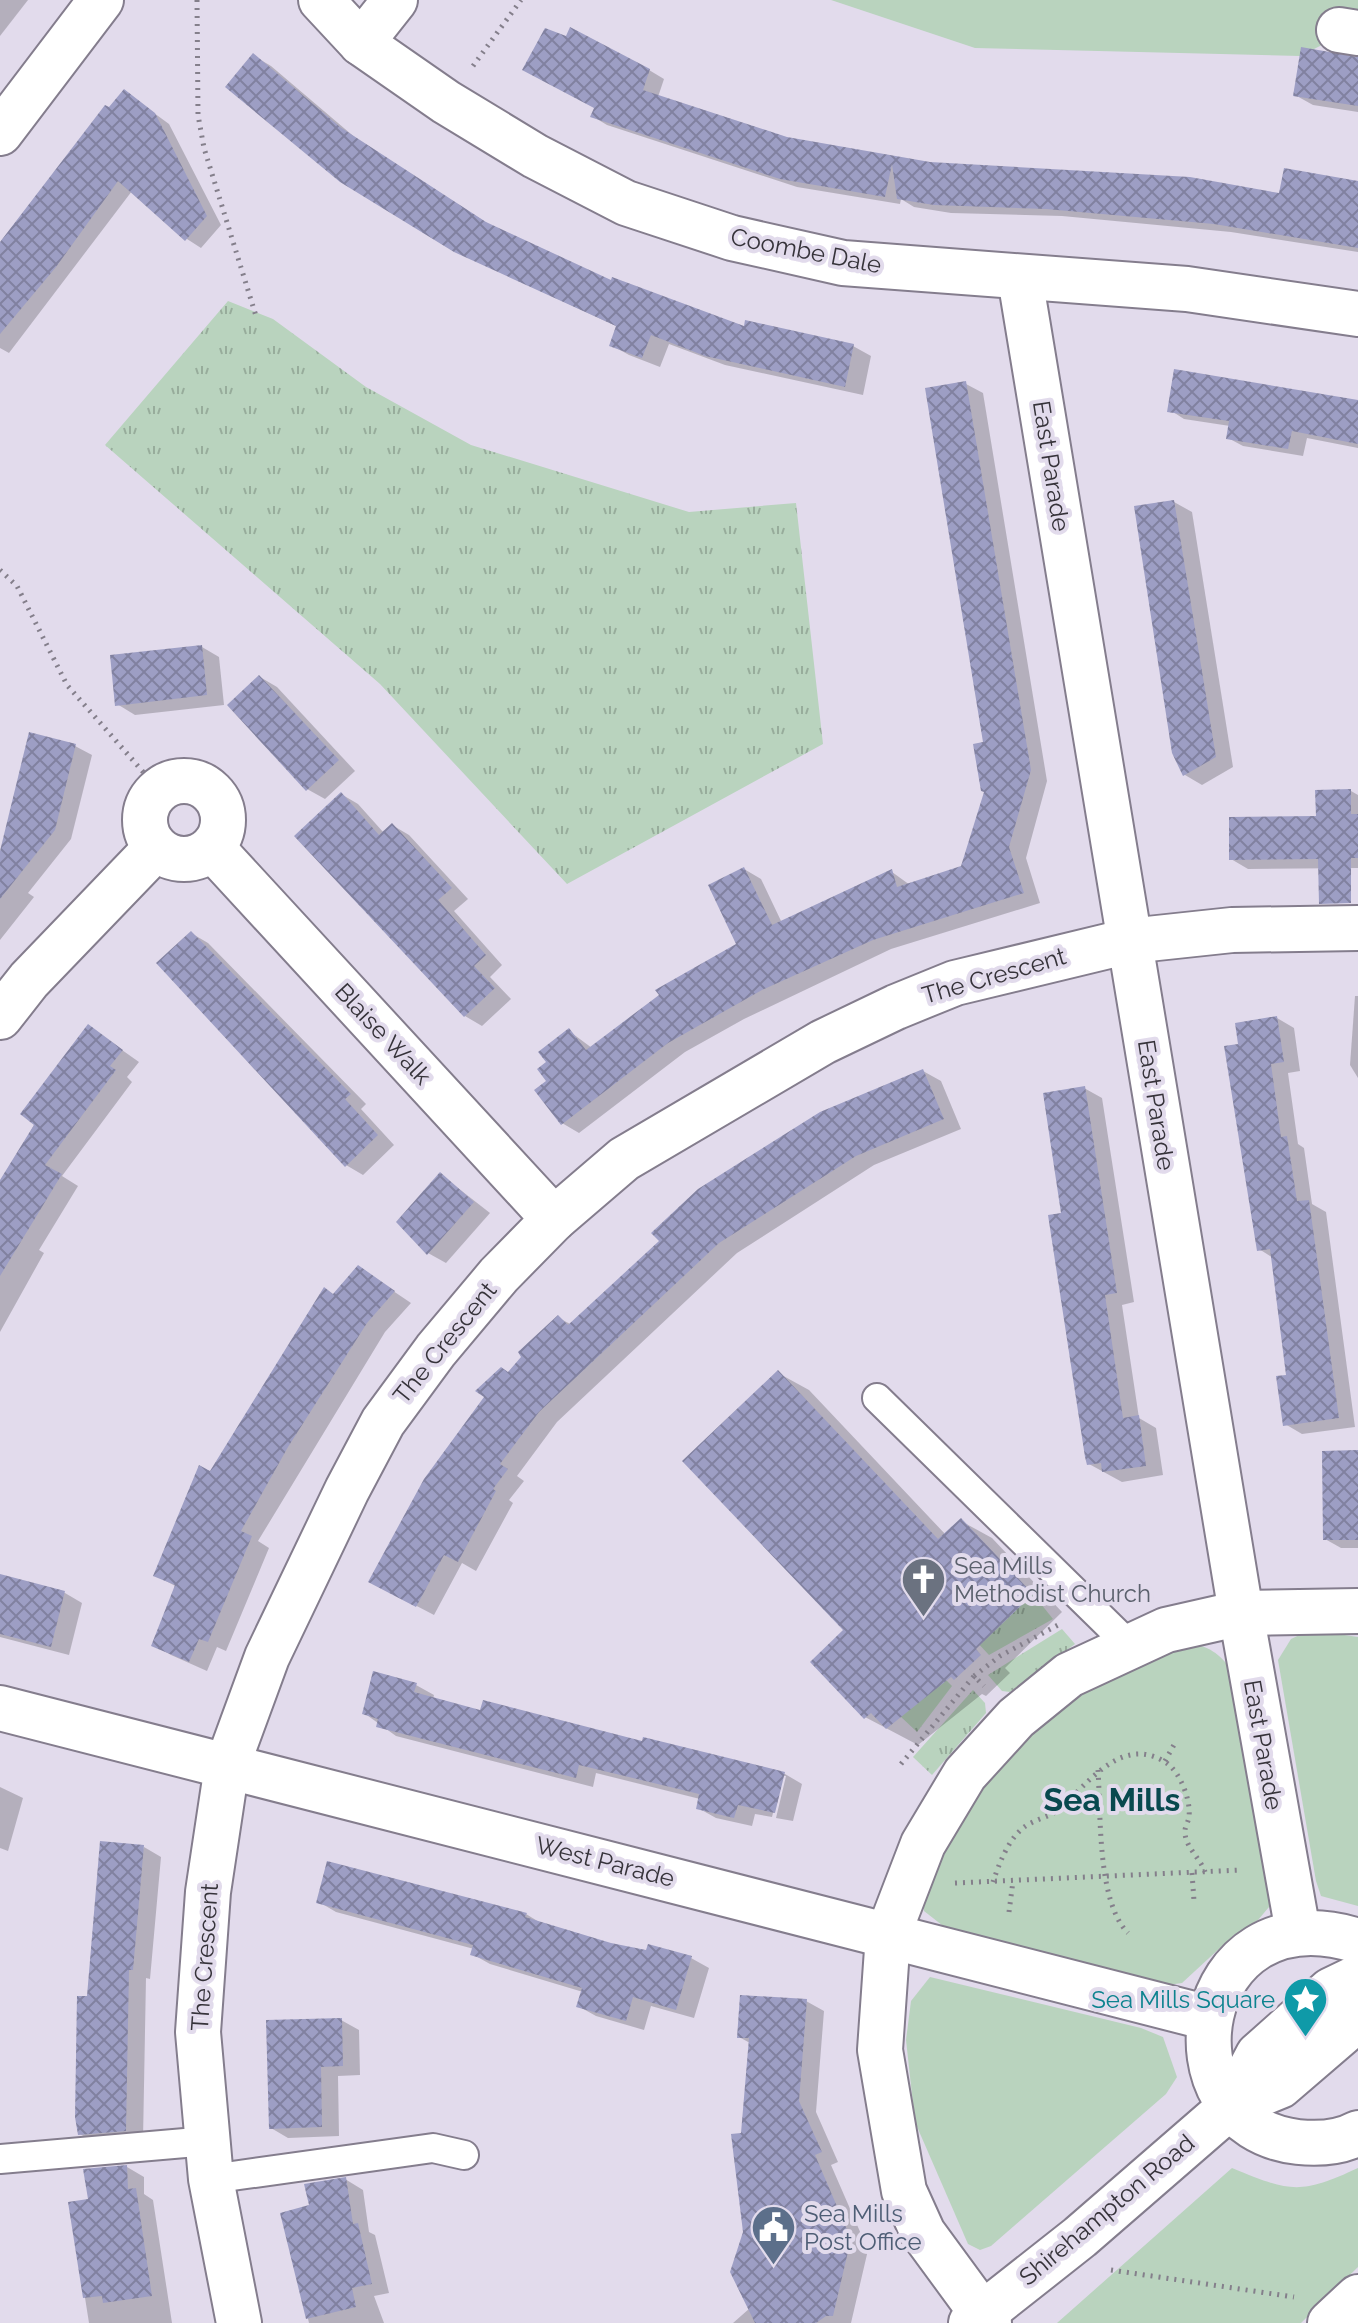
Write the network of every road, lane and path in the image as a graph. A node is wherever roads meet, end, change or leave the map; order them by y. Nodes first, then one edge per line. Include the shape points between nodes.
1 (101, 0) edge
2 (197, 0) edge
3 (321, 0) edge
4 (395, 0) edge
5 (521, 0) edge
6 (361, 43) junction
7 (446, 102) junction
8 (0, 133) edge
9 (1020, 278) junction
10 (1358, 314) edge
11 (256, 316) dead end
12 (0, 570) edge
13 (159, 790) junction
14 (156, 848) junction
15 (212, 848) junction
16 (1358, 928) edge
17 (1129, 941) junction
18 (0, 1017) edge
19 (554, 1219) junction
20 (877, 1398) dead end
21 (1088, 1608) junction
22 (1358, 1611) edge
23 (1241, 1613) junction
24 (1129, 1645) junction
25 (974, 1676) dead end
26 (0, 1708) edge
27 (1175, 1743) dead end
28 (1165, 1761) junction
29 (227, 1766) junction
30 (1098, 1769) junction
31 (1284, 1867) junction
32 (1205, 1872) junction
33 (1192, 1873) junction
34 (1106, 1877) junction
35 (1013, 1881) junction
36 (993, 1882) junction
37 (906, 1883) junction
38 (1194, 1901) dead end
39 (1009, 1912) dead end
40 (1298, 1932) junction
41 (1128, 1933) dead end
42 (888, 1935) junction
43 (1358, 1941) edge
44 (1358, 1977) edge
45 (1209, 2018) junction
46 (1358, 2019) edge
47 (1231, 2106) junction
48 (1358, 2133) edge
49 (464, 2155) dead end
50 (0, 2159) edge
51 (209, 2160) junction
52 (1080, 2237) junction
53 (1346, 2308) edge
54 (980, 2320) edge
55 (239, 2323) edge

1 - 8 street
2 - 11 path via 198,115 204,148
3 - 6 street, Coombe Dale
4 - 6 street
5 - 7 path
6 - 7 street, Coombe Dale
7 - 9 street, Coombe Dale via 626,203 732,238 843,263
9 - 10 street, Coombe Dale via 1187,289
9 - 17 street, East Parade
12 - 13 path via 17,586 67,685
13 - 14 street via 150,799 145,825
13 - 15 street via 183,781 197,783 217,799 224,825
14 - 15 street via 166,856 190,859
14 - 18 street
15 - 19 street, Blaise Walk
16 - 17 street, The Crescent via 1232,930
17 - 19 street, The Crescent via 955,983 823,1042 624,1159
17 - 23 street, East Parade
19 - 29 street, The Crescent via 499,1275 383,1422 267,1657
20 - 21 lane
21 - 24 lane
21 - 25 path
22 - 23 street, Shirehampton Road
23 - 24 street, Shirehampton Road via 1166,1630
23 - 31 street, East Parade
24 - 37 street, Shirehampton Road via 1069,1675 1016,1718 965,1774
26 - 29 street, West Parade
27 - 28 path
28 - 30 path via 1131,1757
28 - 32 path via 1178,1774 1189,1804 1184,1832
29 - 42 street, West Parade
29 - 51 street, The Crescent via 208,1892 198,2032
30 - 34 path
30 - 36 path via 1059,1811 1022,1829
31 - 32 path
31 - 40 street, East Parade
32 - 33 path
33 - 34 path
33 - 38 path
34 - 35 path
34 - 41 path via 1118,1923
35 - 36 path
35 - 39 path
36 - 37 path
37 - 42 street, Shirehampton Road
40 - 43 street
40 - 45 street via 1266,1942 1240,1961 1220,1988
42 - 45 street, West Parade
42 - 54 street, Shirehampton Road via 880,2050 904,2191 923,2233
44 - 47 street, Shirehampton Road via 1331,1990 1258,2055
45 - 47 street via 1207,2049 1215,2079
46 - 47 street, Shirehampton Road via 1280,2086
47 - 48 street via 1256,2127 1286,2140 1317,2144
47 - 52 street, Shirehampton Road
49 - 51 lane via 433,2148
50 - 51 lane
51 - 55 street, The Crescent
52 - 53 path via 1112,2271
52 - 54 street, Shirehampton Road

